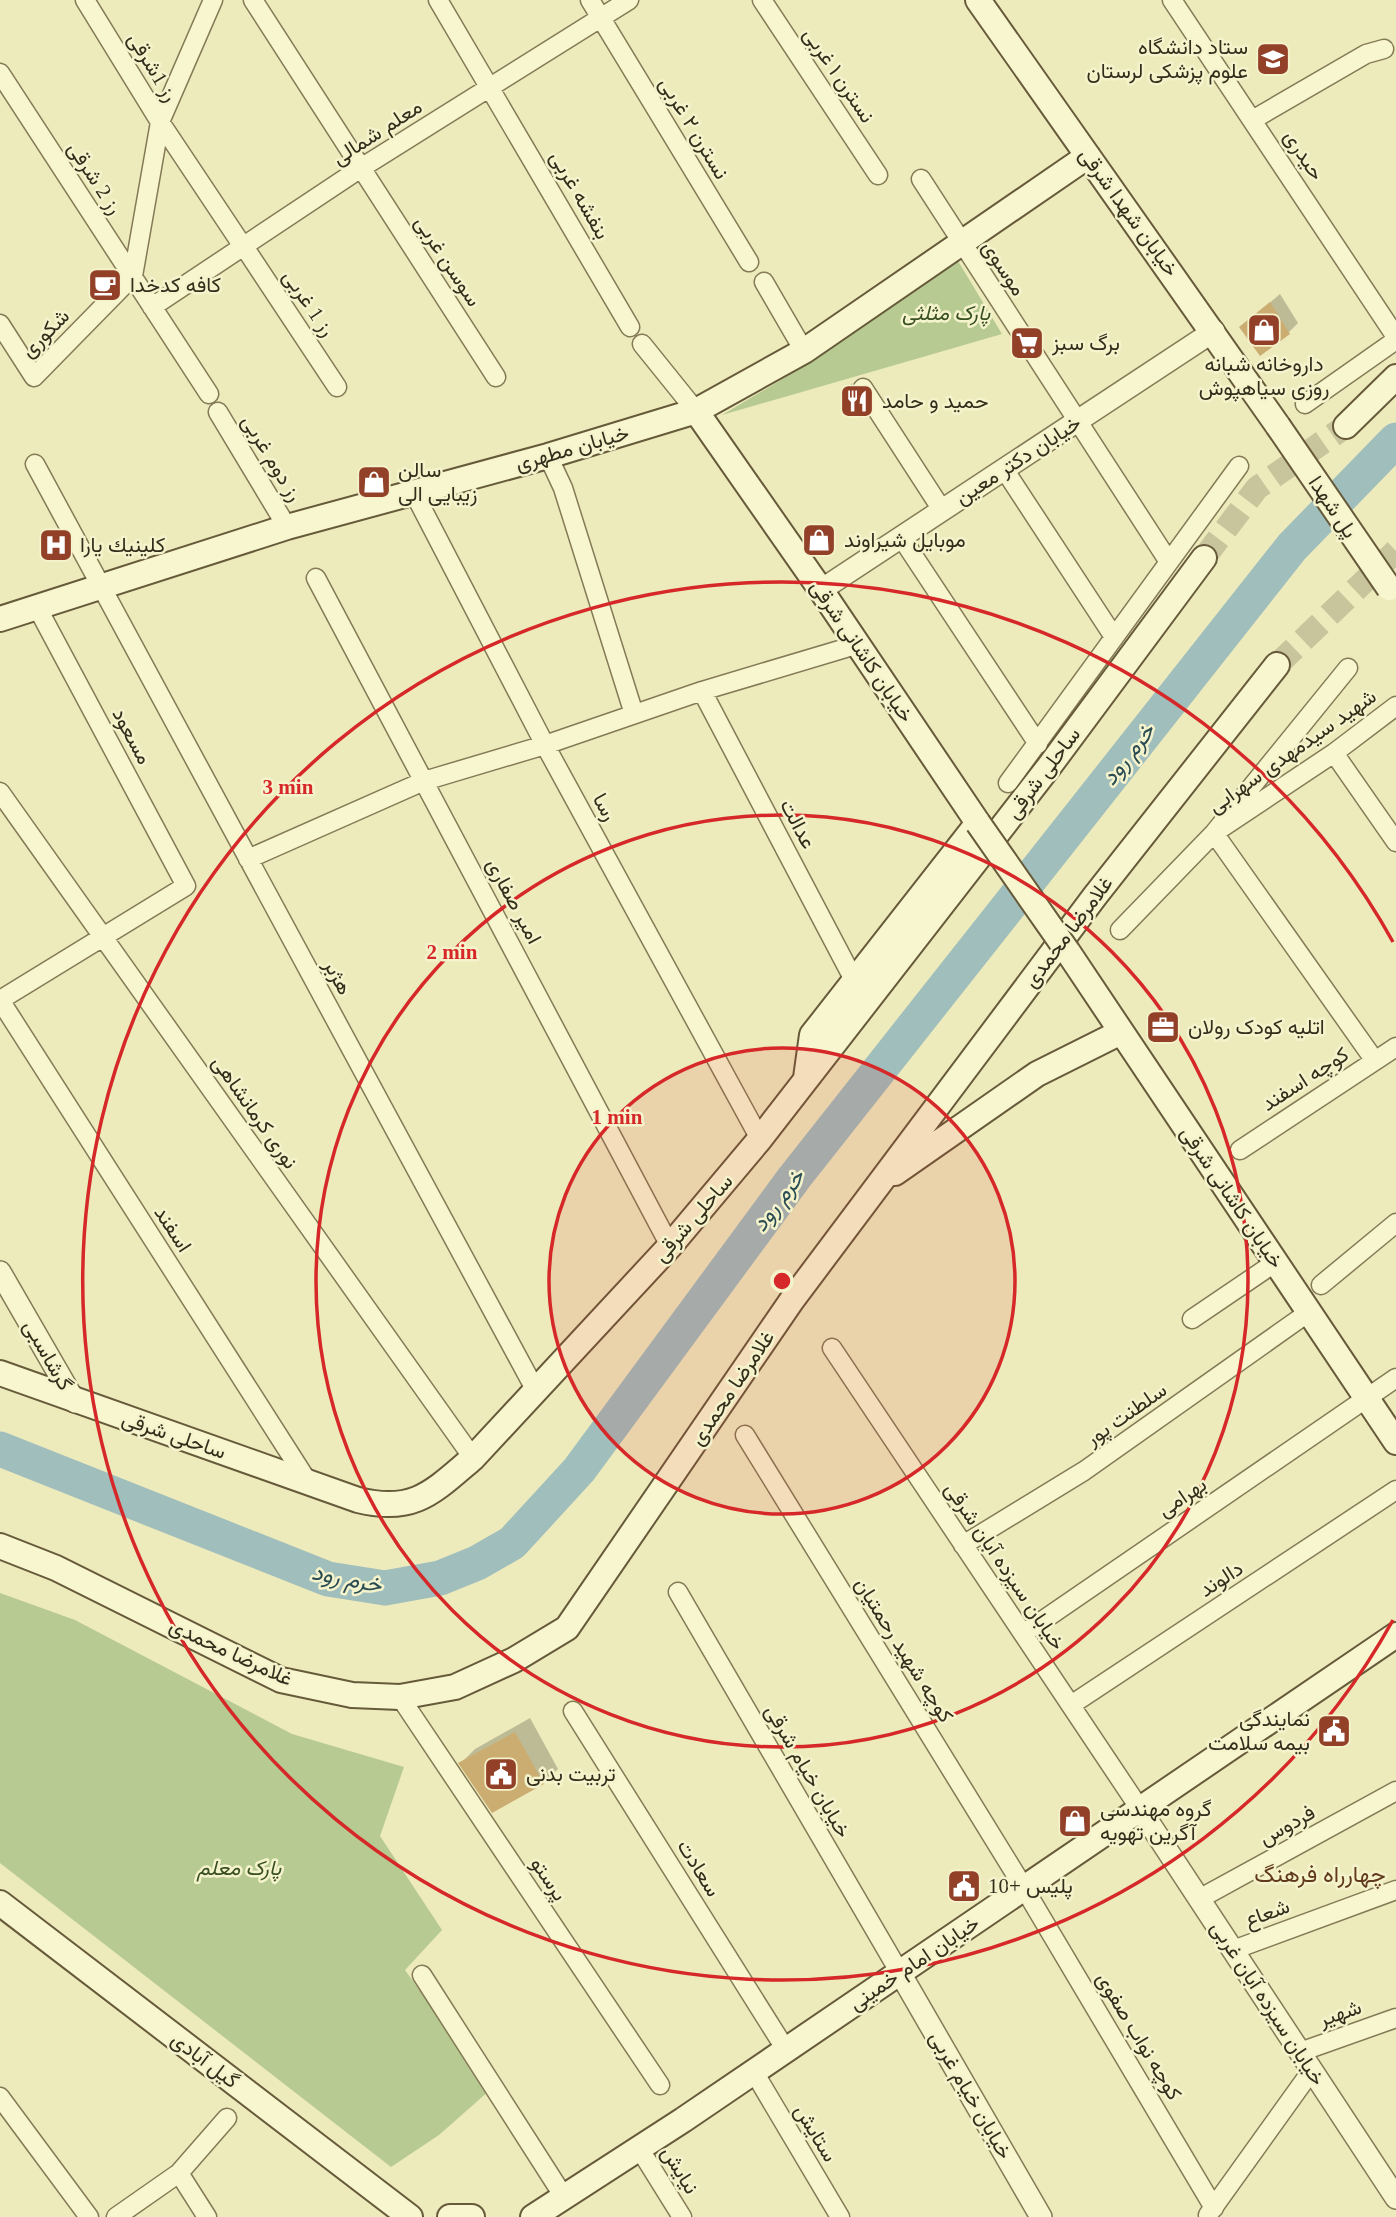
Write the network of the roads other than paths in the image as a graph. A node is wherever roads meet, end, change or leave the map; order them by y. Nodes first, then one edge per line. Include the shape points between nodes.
1 (85, 0) edge
2 (213, 0) edge
3 (253, 0) edge
4 (438, 0) edge
5 (590, 0) edge
6 (629, 0) edge
7 (762, 0) edge
8 (978, 0) edge
9 (1172, 0) edge
10 (600, 18) junction
11 (1384, 49) dead end
12 (0, 73) edge
13 (491, 86) junction
14 (1254, 119) junction
15 (160, 122) junction
16 (1088, 156) junction
17 (361, 168) junction
18 (878, 175) dead end
19 (921, 179) dead end
20 (240, 242) junction
21 (961, 245) junction
22 (749, 262) dead end
23 (133, 276) junction
24 (764, 282) dead end
25 (152, 307) junction
26 (0, 324) edge
27 (629, 327) dead end
28 (1214, 331) junction
29 (1396, 338) edge
30 (642, 344) dead end
31 (804, 351) junction
32 (496, 377) dead end
33 (1396, 377) edge
34 (337, 387) dead end
35 (863, 388) dead end
36 (209, 394) dead end
37 (1305, 404) dead end
38 (696, 411) junction
39 (218, 412) dead end
40 (1077, 422) junction
41 (1278, 426) joint
42 (1346, 426) tunnel mouth
43 (548, 456) junction
44 (35, 464) dead end
45 (1239, 466) dead end
46 (1004, 469) junction
47 (414, 493) junction
48 (942, 510) junction
49 (287, 527) junction
50 (901, 537) junction
51 (1204, 558) tunnel mouth
52 (1169, 562) junction
53 (316, 578) dead end
54 (99, 586) junction
55 (821, 590) junction
56 (1392, 593) edge
57 (37, 607) junction
58 (0, 619) edge
59 (1114, 637) junction
60 (856, 645) junction
61 (1277, 665) tunnel mouth
62 (1348, 668) dead end
63 (702, 691) junction
64 (1396, 706) edge
65 (634, 714) junction
66 (1038, 744) junction
67 (545, 745) junction
68 (1334, 753) junction
69 (424, 781) junction
70 (1008, 783) dead end
71 (0, 792) edge
72 (978, 823) junction
73 (1214, 833) junction
74 (1396, 842) edge
75 (248, 859) junction
76 (1120, 930) dead end
77 (103, 937) junction
78 (854, 980) junction
79 (0, 1000) edge
80 (1121, 1032) junction
81 (1396, 1046) edge
82 (1375, 1060) junction
83 (806, 1082) junction
84 (760, 1139) junction
85 (1240, 1150) dead end
86 (877, 1186) junction
87 (1396, 1223) edge
88 (670, 1246) junction
89 (1276, 1262) junction
90 (0, 1272) edge
91 (1321, 1285) dead end
92 (1309, 1312) junction
93 (1192, 1319) dead end
94 (832, 1348) dead end
95 (0, 1373) edge
96 (1396, 1378) edge
97 (536, 1391) junction
98 (1366, 1398) junction
99 (75, 1402) junction
100 (745, 1435) dead end
101 (1396, 1442) edge
102 (473, 1458) junction
103 (308, 1482) junction
104 (1396, 1490) edge
105 (964, 1545) junction
106 (0, 1546) edge
107 (678, 1592) dead end
108 (1023, 1634) junction
109 (1396, 1635) edge
110 (400, 1697) junction
111 (1071, 1705) junction
112 (573, 1711) dead end
113 (1396, 1791) edge
114 (1140, 1809) junction
115 (1024, 1888) junction
116 (1396, 1890) edge
117 (1199, 1899) junction
118 (0, 1903) edge
119 (1233, 1950) junction
120 (900, 1973) junction
121 (422, 1975) dead end
122 (1396, 2018) edge
123 (786, 2050) junction
124 (1300, 2052) junction
125 (1312, 2070) junction
126 (754, 2072) junction
127 (660, 2085) dead end
128 (0, 2097) edge
129 (227, 2118) dead end
130 (639, 2148) junction
131 (179, 2173) junction
132 (564, 2197) junction
133 (1396, 2198) edge
134 (1210, 2212) edge
135 (89, 2217) edge
136 (116, 2217) edge
137 (207, 2217) edge
138 (410, 2217) edge
139 (450, 2217) edge
140 (472, 2217) edge
141 (533, 2217) edge
142 (682, 2217) edge
143 (840, 2217) edge
144 (1041, 2217) edge

1 - 15 street, رز 1شرقی
2 - 15 street
3 - 17 street, سوسن غربی
4 - 13 street, بنفشه غربی
5 - 10 street, نسترن ۲ غربی
6 - 10 street, معلم شمالی
7 - 18 street, نسترن ۱ غربی
8 - 16 main road, خیابان شهدا شرقی
9 - 14 street, حیدری
10 - 13 street, معلم شمالی
10 - 22 street, نسترن ۲ غربی
11 - 14 street via 1366,54
12 - 23 street, رز 2 شرقی
13 - 17 street, معلم شمالی
13 - 27 street, بنفشه غربی
14 - 29 street, حیدری
15 - 20 street, رز 1 غربی
15 - 23 street
16 - 21 main road, خیابان مطهری
16 - 28 main road, خیابان شهدا شرقی
17 - 20 street, معلم شمالی
17 - 32 street, سوسن غربی
19 - 21 street, موسوی
20 - 25 street, معلم شمالی
20 - 34 street, رز 1 غربی
21 - 31 main road, خیابان مطهری
21 - 40 street, موسوی
23 - 25 street, رز 2 شرقی
23 - 26 street, شکوری via 34,377
24 - 31 street
25 - 36 street
28 - 40 street, خیابان دکتر معین
28 - 41 main road, خیابان شهدا شرقی
29 - 37 street
30 - 38 street
31 - 38 main road, خیابان مطهری
33 - 42 main road
35 - 48 street
38 - 43 main road, خیابان مطهری
38 - 55 main road, خیابان کاشانی شرقی
39 - 49 street, رز دوم غربی
40 - 46 street, خیابان دکتر معین
40 - 52 street, موسوی
41 - 56 main road, پل شهدا, bridge
43 - 47 main road, خیابان مطهری
43 - 65 street via 563,488
44 - 54 street, هژبر
45 - 52 street
46 - 48 street, خیابان دکتر معین
46 - 59 street
47 - 49 main road, خیابان مطهری
47 - 67 street, رسا
48 - 50 street, خیابان دکتر معین
49 - 54 main road, خیابان مطهری
50 - 55 street, خیابان دکتر معین
50 - 66 street
51 - 83 main road, ساحلی شرقی
52 - 59 street
53 - 69 street, امیر صفاری
54 - 57 main road, خیابان مطهری
54 - 75 street, هژبر
55 - 60 main road, خیابان کاشانی شرقی
57 - 58 main road, خیابان مطهری
57 - 77 street, مسعود via 186,886
59 - 66 street
60 - 63 street
60 - 72 main road, خیابان کاشانی شرقی
61 - 86 main road, غلامرضا محمدی via 1095,896
62 - 73 street
63 - 65 street
63 - 78 street, عدالت
64 - 68 street, شهید سیدمهدی سهرابی
65 - 67 street
66 - 70 street
67 - 69 street
67 - 84 street, رسا
68 - 73 street, شهید سیدمهدی سهرابی
68 - 74 street
69 - 75 street
69 - 88 street, امیر صفاری
71 - 77 street, نوری کرمانشاهی
72 - 78 main road
72 - 80 main road, خیابان کاشانی شرقی, bridge
73 - 76 street
73 - 82 street
75 - 97 street, هژبر
77 - 79 street
77 - 102 street, نوری کرمانشاهی
78 - 83 main road via 813,1035
79 - 103 street, اسفند
80 - 86 main road via 1037,1074
80 - 89 main road, خیابان کاشانی شرقی
81 - 82 street, کوچه اسفند
82 - 85 street, کوچه اسفند
83 - 84 main road, ساحلی شرقی
84 - 88 main road, ساحلی شرقی
86 - 110 main road, غلامرضا محمدی via 792,1300 567,1628 514,1660 455,1687
87 - 91 street
88 - 97 main road, ساحلی شرقی
89 - 92 main road, خیابان کاشانی شرقی
89 - 93 street
90 - 99 street, گرشاسبی
92 - 98 main road, خیابان کاشانی شرقی
92 - 105 street, سلطنت پور via 1084,1471
94 - 105 street, خیابان سیزده آبان شرقی
95 - 99 main road, ساحلی شرقی
96 - 98 street, بهرامی
97 - 102 main road, ساحلی شرقی
98 - 101 main road, خیابان کاشانی شرقی
98 - 108 street, بهرامی
99 - 103 main road, ساحلی شرقی
100 - 115 street, کوچه شهید رحمتیان
102 - 103 main road, ساحلی شرقی via 412,1502 383,1506
104 - 111 street, دالوند
105 - 108 street, خیابان سیزده آبان شرقی
106 - 110 main road, غلامرضا محمدی via 56,1568 281,1680 352,1695
107 - 120 street, خیابان خیام شرقی
108 - 111 street, خیابان سیزده آبان شرقی
109 - 114 main road, خیابان امام خمینی
110 - 127 street, پرستو
111 - 114 street, خیابان سیزده آبان شرقی
112 - 123 street, سعادت
113 - 117 street, فردوس
114 - 115 main road, خیابان امام خمینی
114 - 117 street, خیابان سیزده آبان غربی
115 - 120 main road, خیابان امام خمینی
115 - 134 street, کوچه نواب صفوی
116 - 119 street, شعاع
117 - 119 street, خیابان سیزده آبان غربی
118 - 138 main road, گیل آبادی
119 - 124 street, خیابان سیزده آبان غربی
120 - 123 main road, خیابان امام خمینی
120 - 144 street, خیابان خیام غربی
121 - 132 street
122 - 124 street, شهیر
123 - 126 main road, خیابان امام خمینی
124 - 125 street, خیابان سیزده آبان غربی
125 - 133 street, خیابان سیزده آبان غربی
125 - 134 street
126 - 130 main road, خیابان امام خمینی
126 - 143 street, ستایش
128 - 135 street
129 - 131 street
130 - 132 main road, خیابان امام خمینی
130 - 142 street, نیایش
131 - 136 street
131 - 137 street
132 - 141 main road, خیابان امام خمینی
139 - 140 main road

